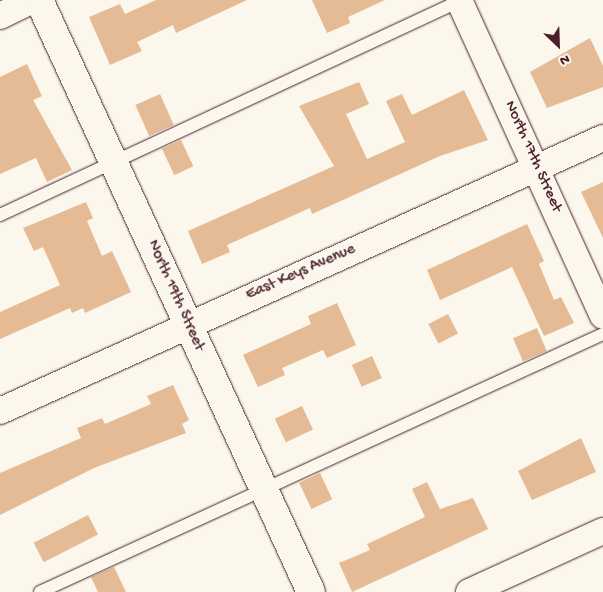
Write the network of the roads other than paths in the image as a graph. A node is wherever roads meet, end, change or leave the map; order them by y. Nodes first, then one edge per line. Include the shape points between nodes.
1 (33, 0) edge
2 (39, 0) edge
3 (460, 0) edge
4 (0, 16) edge
5 (603, 138) edge
6 (114, 163) junction
7 (537, 168) junction
8 (0, 215) edge
9 (603, 316) edge
10 (187, 323) junction
11 (603, 334) edge
12 (0, 411) edge
13 (262, 490) junction
14 (603, 531) edge
15 (40, 592) edge
16 (311, 592) edge
17 (469, 592) edge

1 - 4 street
2 - 6 street, North 19th Street
3 - 6 lane
3 - 7 street, North 17th Street
5 - 7 street, East Keys Avenue
6 - 8 lane
6 - 10 street, North 19th Street
7 - 9 street, North 17th Street
7 - 10 street, East Keys Avenue
10 - 12 street, East Keys Avenue
10 - 13 street, North 19th Street
11 - 13 lane
13 - 15 lane
13 - 16 street, North 19th Street
14 - 17 street

